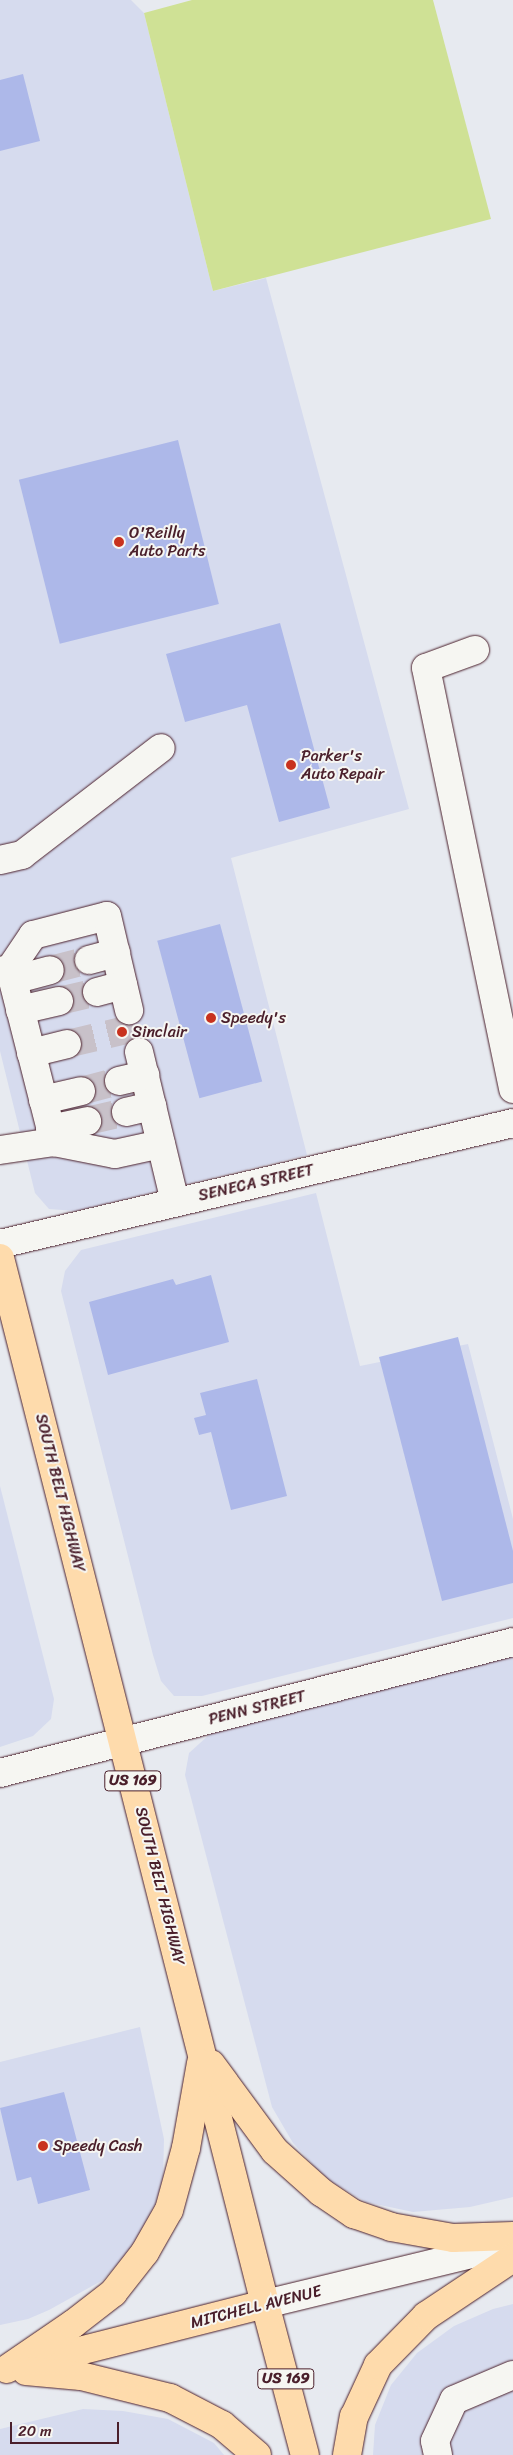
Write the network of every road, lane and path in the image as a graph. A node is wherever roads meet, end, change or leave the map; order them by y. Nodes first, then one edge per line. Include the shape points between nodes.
1 (475, 650) dead end
2 (161, 748) dead end
3 (0, 860) edge
4 (116, 953) junction
5 (89, 960) tunnel mouth
6 (50, 970) tunnel mouth
7 (7, 973) edge
8 (96, 992) tunnel mouth
9 (59, 1001) tunnel mouth
10 (20, 1010) junction
11 (67, 1044) tunnel mouth
12 (31, 1053) junction
13 (134, 1069) dead end
14 (513, 1089) edge
15 (81, 1091) tunnel mouth
16 (43, 1100) junction
17 (152, 1106) junction
18 (126, 1112) tunnel mouth
19 (87, 1121) tunnel mouth
20 (513, 1123) edge
21 (52, 1136) junction
22 (161, 1144) junction
23 (0, 1150) edge
24 (176, 1202) junction
25 (0, 1244) edge
26 (0, 1258) edge
27 (513, 1642) edge
28 (123, 1742) junction
29 (0, 1773) edge
30 (203, 2052) junction
31 (513, 2236) edge
32 (513, 2244) edge
33 (513, 2258) edge
34 (265, 2304) junction
35 (4, 2370) edge
36 (513, 2375) edge
37 (257, 2455) edge
38 (305, 2455) edge
39 (347, 2455) edge
40 (438, 2455) edge

1 - 14 street via 426,668
2 - 3 street via 22,855
4 - 5 street
4 - 7 street via 107,916 33,936
4 - 8 street via 126,998
6 - 7 street
7 - 10 street
9 - 10 street
10 - 12 street
11 - 12 street
12 - 16 street
13 - 17 street
15 - 16 street
16 - 21 street
17 - 18 street
17 - 22 street
19 - 21 street
20 - 24 street, SENECA STREET
21 - 22 street via 115,1154
21 - 23 street
22 - 24 street
24 - 25 street, SENECA STREET
26 - 28 main road, SOUTH BELT HIGHWAY / US 169
27 - 28 street, PENN STREET
28 - 29 street, PENN STREET
28 - 30 main road, SOUTH BELT HIGHWAY / US 169
30 - 31 main road via 275,2151 321,2192 354,2214 391,2227 453,2238
30 - 34 main road, SOUTH BELT HIGHWAY / US 169
30 - 35 main road via 186,2148 169,2210 145,2252 113,2293
32 - 34 street, MITCHELL AVENUE
33 - 39 main road via 426,2316 378,2365 354,2417
34 - 35 main road, MITCHELL AVENUE
34 - 38 main road, SOUTH BELT HIGHWAY / US 169
35 - 37 main road via 81,2376 170,2398 222,2425
36 - 40 street via 454,2400 435,2441

